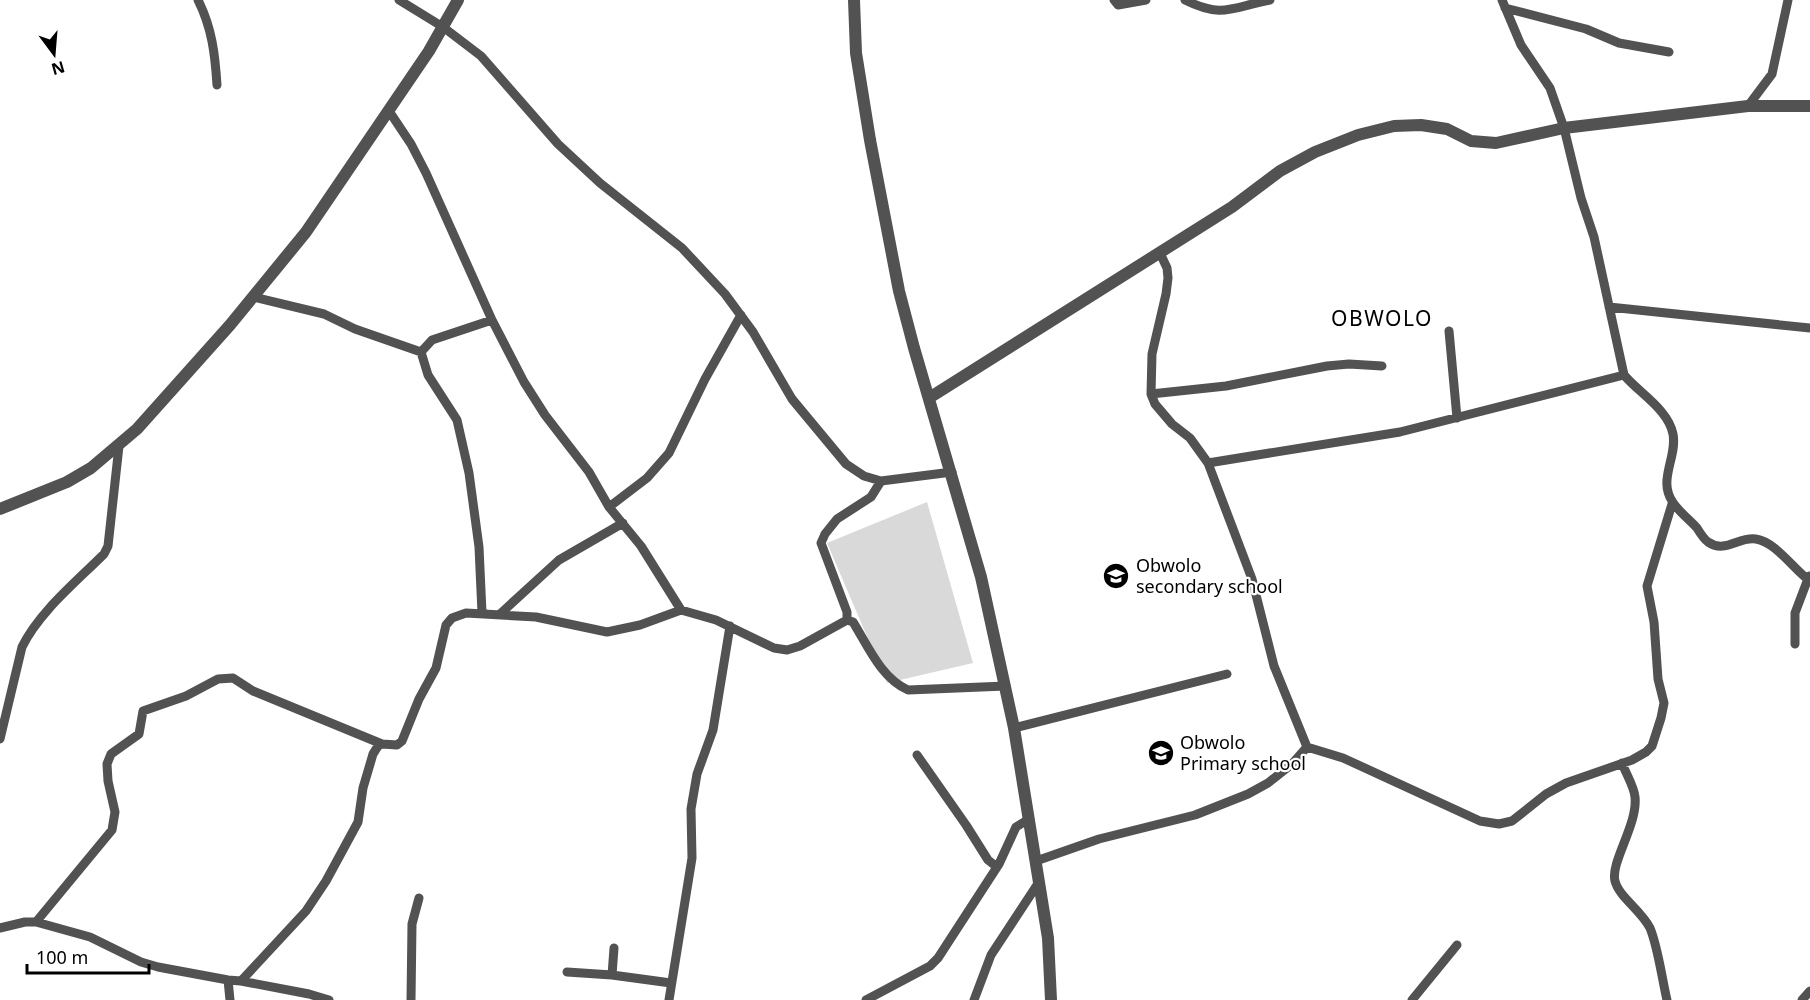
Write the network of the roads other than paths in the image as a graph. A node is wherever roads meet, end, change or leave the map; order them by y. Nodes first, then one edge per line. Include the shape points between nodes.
1 (198, 0) edge
2 (399, 0) edge
3 (458, 0) edge
4 (854, 0) edge
5 (1114, 0) edge
6 (1146, 0) edge
7 (1185, 0) edge
8 (1270, 0) edge
9 (1788, 0) edge
10 (1504, 4) edge
11 (444, 27) junction
12 (1669, 52) dead end
13 (217, 85) dead end
14 (1748, 106) junction
15 (1810, 106) edge
16 (389, 111) junction
17 (1564, 128) junction
18 (1160, 253) junction
19 (253, 297) junction
20 (1609, 308) junction
21 (741, 315) junction
22 (492, 320) junction
23 (1810, 328) edge
24 (1449, 331) dead end
25 (421, 352) junction
26 (1382, 366) dead end
27 (1624, 375) junction
28 (1151, 394) junction
29 (929, 398) junction
30 (1457, 418) junction
31 (119, 446) junction
32 (1208, 463) junction
33 (952, 472) junction
34 (881, 481) junction
35 (1672, 504) junction
36 (609, 507) junction
37 (0, 509) edge
38 (623, 523) junction
39 (1809, 578) edge
40 (681, 610) junction
41 (482, 613) junction
42 (500, 614) junction
43 (847, 620) junction
44 (730, 626) junction
45 (1795, 644) dead end
46 (1227, 674) dead end
47 (1006, 686) junction
48 (1014, 728) junction
49 (0, 739) edge
50 (382, 744) junction
51 (1307, 747) junction
52 (916, 755) dead end
53 (1622, 763) junction
54 (1029, 819) junction
55 (1036, 861) junction
56 (997, 867) junction
57 (1039, 882) junction
58 (419, 898) dead end
59 (36, 922) junction
60 (0, 928) edge
61 (1457, 945) dead end
62 (614, 948) dead end
63 (567, 972) dead end
64 (612, 975) junction
65 (228, 980) junction
66 (241, 981) junction
67 (672, 984) junction
68 (1810, 991) edge
69 (230, 1000) edge
70 (329, 1000) edge
71 (411, 1000) edge
72 (669, 1000) edge
73 (866, 1000) edge
74 (974, 1000) edge
75 (1051, 1000) edge
76 (1412, 1000) edge
77 (1667, 1000) edge
78 (1802, 1000) edge

1 - 13 street via 214,42
2 - 11 street
3 - 11 street
4 - 29 street via 856,53 899,291
5 - 6 street via 1124,5
7 - 8 street via 1215,11
9 - 14 street via 1772,74
10 - 12 street via 1586,29 1618,44
10 - 17 street via 1521,45 1550,88
11 - 16 street
11 - 21 street via 481,56 569,155 682,248
14 - 15 street
14 - 17 street
16 - 19 street via 306,232
16 - 22 street via 426,173
17 - 18 street via 1496,143 1471,141 1447,129 1421,125 1394,126 1358,135 1280,171
17 - 20 street
18 - 28 street via 1168,278 1152,354
18 - 29 street
19 - 25 street via 324,314
19 - 31 street
20 - 23 street
20 - 27 street
21 - 34 street via 804,416 846,464
21 - 36 street via 669,453 647,478
22 - 25 street via 432,340
22 - 36 street via 544,415 589,472
24 - 30 street
25 - 41 street via 428,375 457,420 479,547
26 - 28 street via 1327,366 1226,386
27 - 30 street
27 - 35 street via 1660,410 1673,434 1667,479
28 - 32 street via 1155,404 1190,438
29 - 33 street
30 - 32 street via 1400,432
31 - 37 street via 67,482
31 - 49 street via 108,546 29,634 22,647
32 - 51 street via 1252,579 1274,666
33 - 34 street
33 - 47 street
34 - 43 street via 871,498 837,519 821,543
35 - 39 street via 1707,542 1720,548 1758,539
35 - 53 street via 1647,585 1664,703 1652,746 1646,753
36 - 38 street
38 - 40 street
38 - 42 street via 559,560
39 - 45 street via 1795,613
40 - 42 street via 607,632 536,617
40 - 44 street
41 - 42 street
41 - 50 street via 466,613 446,625 436,668 402,741 397,745
43 - 44 street via 787,650 774,648
43 - 47 street via 853,622 888,678 908,690
44 - 67 street via 713,730 696,774 691,809 692,858
46 - 48 street
47 - 48 street
48 - 54 street
50 - 59 street via 253,691 233,678 218,679 186,696 142,711 139,734 111,754 107,764 115,812 112,830
50 - 66 street via 371,761 358,822 326,881 306,911
51 - 53 street via 1342,758 1480,821 1499,824 1512,820 1566,783
51 - 55 street via 1292,764 1248,794 1195,815 1100,839
52 - 56 street via 988,860
53 - 77 street via 1635,795 1635,809 1614,879 1651,930
54 - 55 street
54 - 56 street via 1016,827
55 - 57 street
56 - 73 street via 938,958
57 - 74 street via 991,955
57 - 75 street via 1048,938
58 - 71 street via 412,924
59 - 60 street
59 - 65 street via 90,937 141,962
61 - 76 street
62 - 64 street
63 - 64 street
64 - 67 street
65 - 66 street
65 - 69 street
66 - 70 street
67 - 72 street
68 - 78 street

